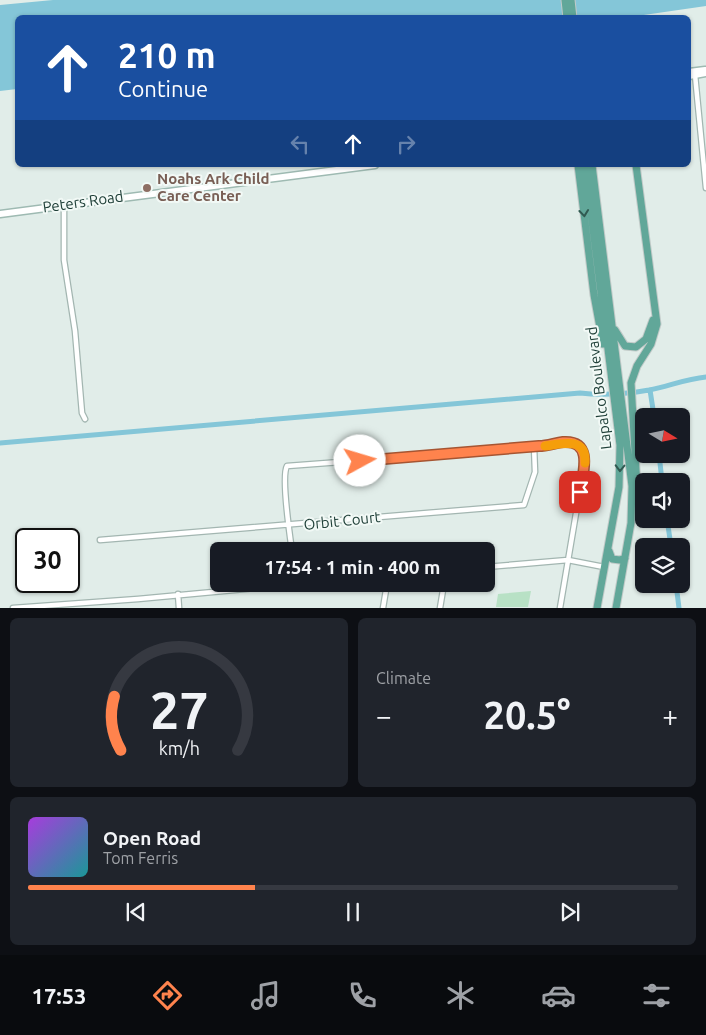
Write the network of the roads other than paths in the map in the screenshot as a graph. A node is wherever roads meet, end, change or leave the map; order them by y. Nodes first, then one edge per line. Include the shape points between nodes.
1 (565, 0) edge
2 (571, 0) edge
3 (567, 15) edge
4 (573, 15) edge
5 (706, 72) edge
6 (691, 74) edge
7 (703, 135) edge
8 (359, 167) edge
9 (578, 167) edge
10 (586, 167) edge
11 (592, 167) edge
12 (636, 167) edge
13 (706, 188) edge
14 (64, 204) junction
15 (0, 214) edge
16 (602, 271) junction
17 (654, 310) junction
18 (612, 322) junction
19 (616, 385) junction
20 (618, 402) junction
21 (85, 419) dead end
22 (536, 446) junction
23 (289, 526) junction
24 (629, 534) junction
25 (100, 540) dead end
26 (291, 542) edge
27 (608, 548) junction
28 (624, 558) junction
29 (568, 560) junction
30 (495, 566) edge
31 (604, 567) junction
32 (210, 591) edge
33 (386, 592) edge
34 (443, 592) edge
35 (178, 594) junction
36 (13, 608) edge
37 (179, 608) edge
38 (383, 608) edge
39 (440, 608) edge
40 (560, 608) edge
41 (597, 608) edge
42 (616, 608) edge

1 - 3 main road
2 - 4 main road
5 - 6 main road
6 - 7 street
7 - 13 street
8 - 14 main road, Peters Road
9 -> 19 main road via 595,306
10 - 16 main road, Lapalco Boulevard
11 - 16 main road, Lapalco Boulevard
12 - 17 main road
14 - 15 main road, Peters Road
14 - 21 street via 64,260
16 - 18 main road, Lapalco Boulevard
16 - 19 main road, Lapalco Boulevard
17 - 18 main road via 648,335 636,347 622,344
17 - 24 main road via 653,340 631,383 636,494
18 - 19 main road, Lapalco Boulevard
19 - 20 main road, Lapalco Boulevard
20 - 24 main road, Lapalco Boulevard via 632,486
20 -> 27 main road, Lapalco Boulevard via 620,474
22 - 23 street, Orbit Court via 535,472 524,505
22 - 23 street via 287,466 284,470
22 - 29 street via 564,442 576,444 586,456
23 - 25 street, Orbit Court
23 - 26 street
24 - 28 main road, Lapalco Boulevard
27 - 28 main road via 612,560
27 - 31 main road, Lapalco Boulevard
28 - 42 main road, Lapalco Boulevard
29 - 30 street
29 - 31 street
29 - 40 street
31 - 41 main road, Lapalco Boulevard
32 - 35 street
33 - 38 street
34 - 39 street
35 - 36 street
35 - 37 street

